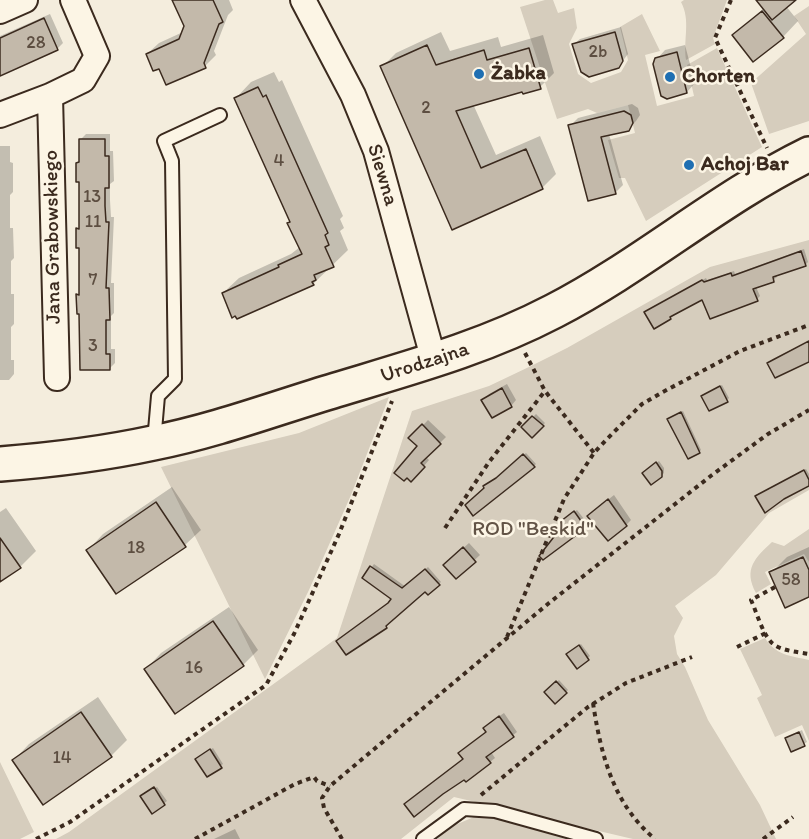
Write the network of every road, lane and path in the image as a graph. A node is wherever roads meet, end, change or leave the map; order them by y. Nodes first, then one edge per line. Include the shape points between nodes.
1 (25, 0) edge
2 (73, 0) edge
3 (303, 0) edge
4 (731, 0) edge
5 (0, 11) edge
6 (50, 96) junction
7 (0, 115) edge
8 (220, 116) dead end
9 (764, 143) dead end
10 (809, 154) edge
11 (809, 325) edge
12 (434, 361) junction
13 (531, 366) dead end
14 (57, 378) dead end
15 (545, 391) junction
16 (393, 399) dead end
17 (809, 410) edge
18 (154, 443) junction
19 (594, 453) junction
20 (0, 464) edge
21 (445, 528) dead end
22 (776, 587) dead end
23 (766, 633) junction
24 (507, 639) junction
25 (737, 647) dead end
26 (809, 654) edge
27 (692, 657) dead end
28 (593, 704) junction
29 (330, 786) junction
30 (464, 810) junction
31 (793, 817) dead end
32 (36, 839) edge
33 (195, 839) edge
34 (342, 839) edge
35 (423, 839) edge
36 (596, 839) edge
37 (655, 839) edge
38 (763, 839) edge

1 - 5 street
2 - 6 street via 97,56 83,80
3 - 12 street, Siewna via 353,95 376,151
4 - 9 path via 715,38
6 - 7 street
6 - 14 street, Jana Grabowskiego
8 - 18 lane via 164,141 172,162 176,379 159,396
10 - 12 street, Urodzajna via 743,191 556,310 507,334
11 - 19 path via 741,351 642,404
12 - 18 street, Urodzajna
13 - 15 path
15 - 19 path
15 - 21 path via 489,462
16 - 32 path via 339,534 266,685 70,822
17 - 24 path via 746,449
18 - 20 street, Urodzajna via 62,459
19 - 24 path via 564,499
22 - 23 path via 751,600
23 - 25 path
23 - 26 path via 773,644
24 - 29 path
27 - 28 path via 626,683
28 - 30 path
28 - 37 path via 605,765 628,810
29 - 33 path via 314,777 295,784
29 - 34 path via 322,798 324,808
30 - 35 lane
30 - 36 lane via 495,811
31 - 38 path

